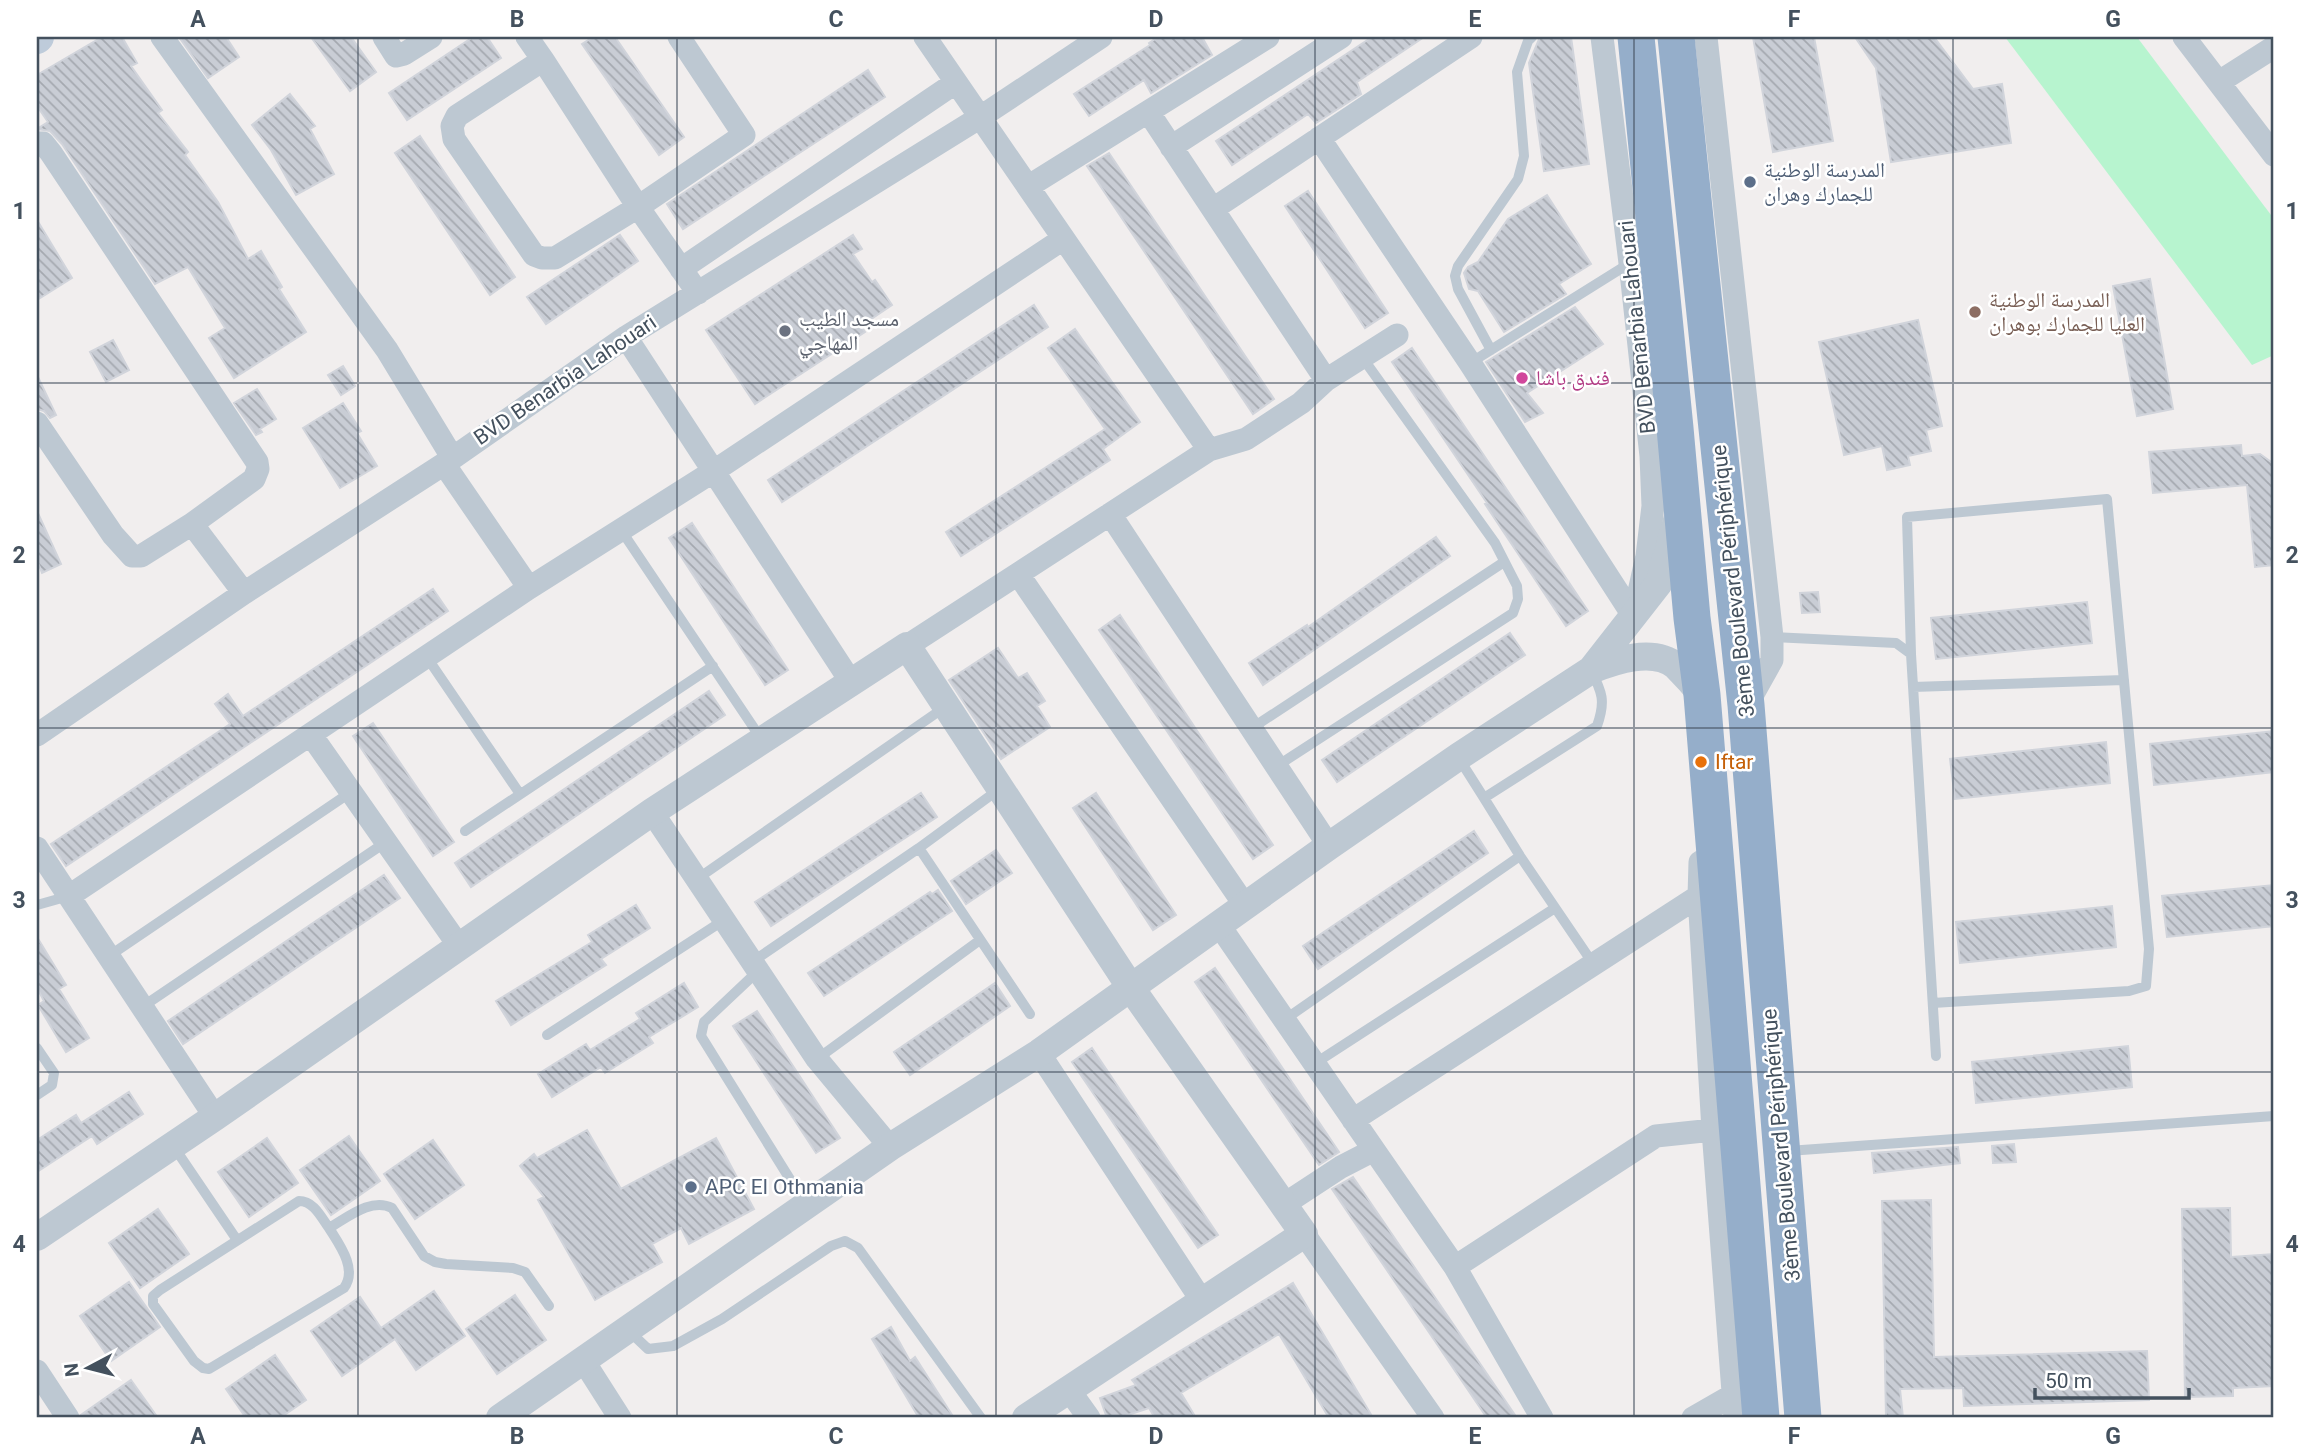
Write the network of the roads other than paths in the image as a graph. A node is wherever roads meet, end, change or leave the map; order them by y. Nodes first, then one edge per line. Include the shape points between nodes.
1 (162, 37) edge
2 (384, 37) edge
3 (431, 37) edge
4 (527, 37) edge
5 (679, 37) edge
6 (925, 37) edge
7 (1101, 37) edge
8 (1268, 37) edge
9 (1341, 37) edge
10 (1471, 37) edge
11 (1532, 37) edge
12 (1602, 37) edge
13 (1636, 37) edge
14 (1676, 37) edge
15 (1706, 37) edge
16 (2184, 37) edge
17 (2274, 47) edge
18 (543, 60) junction
19 (2219, 82) junction
20 (955, 83) junction
21 (1149, 113) junction
22 (979, 118) junction
23 (1319, 138) junction
24 (37, 143) edge
25 (1171, 147) junction
26 (2274, 155) edge
27 (1029, 186) junction
28 (638, 207) junction
29 (1213, 209) junction
30 (1063, 239) junction
31 (1630, 262) junction
32 (681, 268) junction
33 (698, 293) junction
34 (1397, 335) dead end
35 (626, 337) junction
36 (1491, 350) junction
37 (1362, 357) junction
38 (1470, 363) junction
39 (1326, 380) junction
40 (37, 423) edge
41 (1209, 450) junction
42 (448, 460) junction
43 (714, 471) junction
44 (1682, 504) junction
45 (1110, 514) junction
46 (192, 524) junction
47 (621, 530) junction
48 (1504, 562) junction
49 (1018, 574) junction
50 (529, 588) junction
51 (244, 593) junction
52 (1634, 617) junction
53 (1772, 637) junction
54 (907, 646) junction
55 (1911, 654) junction
56 (426, 656) junction
57 (713, 666) junction
58 (1591, 670) junction
59 (2124, 680) junction
60 (851, 682) junction
61 (1913, 687) junction
62 (1702, 695) junction
63 (1746, 705) junction
64 (947, 706) junction
65 (1252, 728) junction
66 (37, 735) edge
67 (311, 735) junction
68 (762, 740) junction
69 (1458, 757) junction
70 (1277, 766) junction
71 (1000, 788) junction
72 (351, 792) junction
73 (1710, 793) junction
74 (520, 794) junction
75 (1484, 798) junction
76 (652, 812) junction
77 (465, 831) dead end
78 (386, 842) junction
79 (1329, 846) junction
80 (37, 848) edge
81 (919, 848) junction
82 (1520, 856) junction
83 (697, 879) junction
84 (69, 896) junction
85 (1699, 896) junction
86 (37, 905) edge
87 (1245, 907) junction
88 (1555, 908) junction
89 (724, 920) junction
90 (1219, 925) junction
91 (980, 940) junction
92 (459, 946) junction
93 (109, 956) junction
94 (1594, 965) junction
95 (755, 967) junction
96 (1131, 988) junction
97 (1933, 1003) junction
98 (142, 1006) junction
99 (1030, 1014) dead end
100 (1284, 1020) junction
101 (547, 1035) dead end
102 (37, 1048) edge
103 (1039, 1053) junction
104 (1936, 1056) dead end
105 (817, 1059) junction
106 (1314, 1064) junction
107 (37, 1095) edge
108 (2274, 1116) edge
109 (215, 1117) junction
110 (1353, 1120) junction
111 (1713, 1130) junction
112 (173, 1145) junction
113 (890, 1147) junction
114 (1374, 1150) junction
115 (1782, 1152) junction
116 (806, 1205) junction
117 (1283, 1205) junction
118 (329, 1228) junction
119 (1304, 1234) junction
120 (37, 1237) edge
121 (237, 1240) junction
122 (1455, 1267) junction
123 (1202, 1301) junction
124 (549, 1306) dead end
125 (626, 1329) junction
126 (583, 1360) junction
127 (37, 1371) edge
128 (1069, 1390) junction
129 (1734, 1407) edge
130 (68, 1418) edge
131 (500, 1418) edge
132 (620, 1418) edge
133 (981, 1418) edge
134 (1026, 1418) edge
135 (1089, 1418) edge
136 (1433, 1418) edge
137 (1542, 1418) edge
138 (1693, 1418) edge
139 (1762, 1418) edge
140 (1803, 1418) edge

1 - 42 street via 387,350
2 - 3 street via 396,55
4 - 18 street
5 - 28 street via 744,135
6 - 20 street
7 - 22 street, BVD Benarbia Lahouari
8 - 21 street
9 - 25 street
10 - 23 street
11 - 36 lane via 1517,72 1524,156 1518,179 1455,276
12 - 31 street, BVD Benarbia Lahouari
13 - 44 highway, 3ème Boulevard Périphérique
14 - 63 highway, 3ème Boulevard Périphérique
15 - 53 street
16 - 19 street
17 - 19 street
18 - 28 street
18 - 28 street via 457,117 452,126 454,139 534,255 542,258 555,258
19 - 26 street
20 - 22 street
20 - 32 street
21 - 25 street
21 - 27 street
22 - 27 street
22 - 33 street, BVD Benarbia Lahouari
23 - 29 street
23 - 38 street
24 - 46 street via 51,153 257,462 254,480
25 - 29 street
27 - 30 street
28 - 32 street
29 - 39 street
30 - 41 street
30 - 43 street
31 - 36 lane
31 - 52 street, BVD Benarbia Lahouari via 1653,506
32 - 33 street
33 - 35 street, BVD Benarbia Lahouari
34 - 37 street
35 - 42 street, BVD Benarbia Lahouari
35 - 43 street
36 - 38 lane
37 - 39 street
37 - 48 lane
38 - 52 street
39 - 41 street via 1301,403 1246,439
40 - 46 street via 132,556 141,556
41 - 45 street
42 - 50 street
42 - 51 street, BVD Benarbia Lahouari
43 - 47 street
43 - 60 street
44 - 52 street via 1659,583
44 - 62 highway, 3ème Boulevard Périphérique
45 - 49 street
45 - 65 street
46 - 51 street
47 - 50 street
47 - 57 lane
48 - 65 lane
48 - 70 lane via 1517,586 1513,612
49 - 54 street
49 - 87 street
50 - 56 street
51 - 66 street, BVD Benarbia Lahouari
52 - 58 street
53 - 55 lane via 1896,643
53 - 63 street via 1772,660
54 - 60 street
54 - 64 street
55 - 59 lane via 1907,517 2107,499
55 - 61 lane
56 - 67 street
56 - 74 lane
57 - 68 lane
57 - 74 lane
58 - 62 street via 1646,656 1673,664
58 - 69 street
58 - 75 lane via 1601,691 1603,710 1597,726
59 - 61 lane
59 - 97 lane via 2149,949 2146,986 2129,991
60 - 68 street
61 - 97 lane
62 - 73 highway, 3ème Boulevard Périphérique
63 - 115 highway, 3ème Boulevard Périphérique
64 - 71 street
64 - 83 lane
65 - 70 street
67 - 72 street
67 - 84 street
68 - 76 street
69 - 75 lane
69 - 79 street
70 - 79 street
71 - 81 lane
71 - 96 street
72 - 78 street
72 - 93 lane
73 - 85 street via 1700,843
73 - 139 highway, 3ème Boulevard Périphérique
74 - 77 lane
75 - 82 lane
76 - 83 street
76 - 92 street
78 - 92 street
78 - 98 lane
79 - 87 street
80 - 84 street
81 - 91 lane
81 - 95 lane
82 - 88 lane
82 - 100 lane
83 - 89 street
84 - 86 lane
84 - 93 street
85 - 94 street
85 - 111 street
87 - 90 street
88 - 94 lane
88 - 106 lane
89 - 95 street
89 - 101 lane
90 - 96 street
90 - 100 street
91 - 99 lane
91 - 105 lane
92 - 109 street
93 - 98 street
94 - 110 street
95 - 105 street
95 - 116 lane via 704,1023 701,1036
96 - 103 street
96 - 117 street
97 - 104 lane
98 - 109 street
100 - 106 street
102 - 107 lane via 54,1073 52,1085
103 - 113 street
103 - 123 street
105 - 113 street
106 - 110 street
108 - 115 lane
109 - 112 street
110 - 114 street
111 - 122 street via 1656,1136
111 - 129 street
112 - 120 street
112 - 121 lane
113 - 116 street
114 - 117 street
114 - 122 street
115 - 140 highway, 3ème Boulevard Périphérique
116 - 125 street
117 - 119 street
118 - 121 lane via 312,1205 299,1201
118 - 121 lane via 348,1262 344,1288 209,1369 203,1368 153,1304 153,1296
118 - 124 lane via 374,1203 385,1204 424,1256 446,1264 525,1272
119 - 123 street
119 - 136 street
122 - 137 street
123 - 128 street
125 - 126 street
125 - 133 lane via 648,1349 673,1346 845,1241 858,1248
126 - 131 street
126 - 132 street
127 - 130 street
128 - 134 street
128 - 135 street
129 - 138 street

